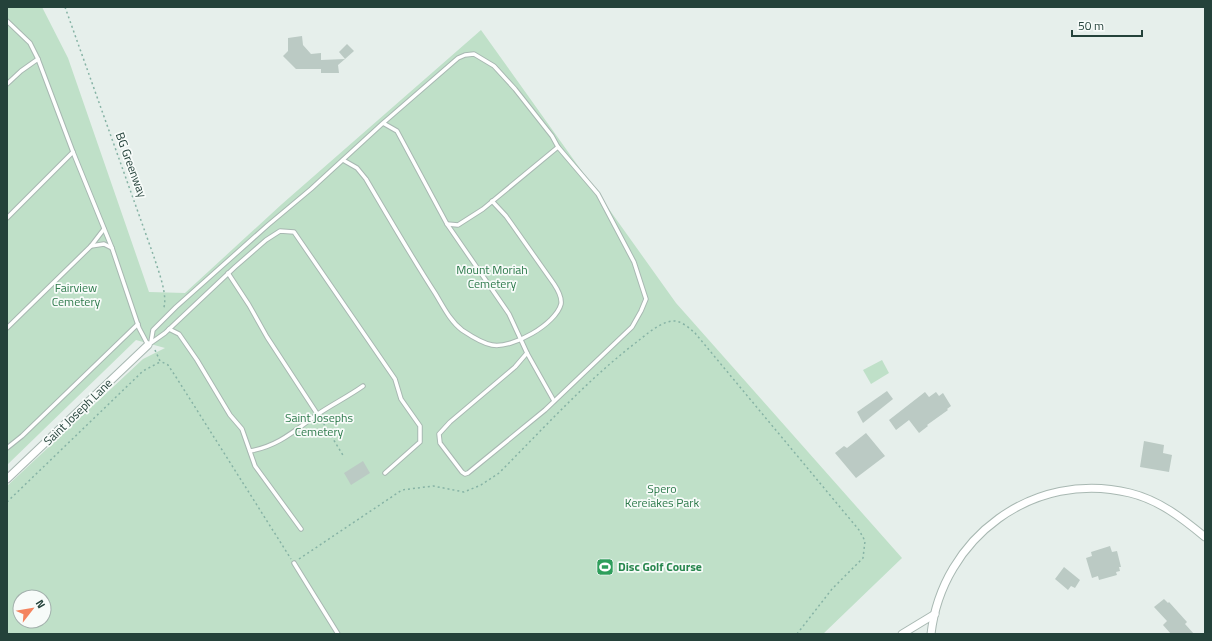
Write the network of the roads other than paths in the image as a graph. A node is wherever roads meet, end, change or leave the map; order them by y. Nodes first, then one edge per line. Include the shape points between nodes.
1 (7, 21) edge
2 (38, 58) junction
3 (7, 84) edge
4 (383, 123) junction
5 (558, 147) junction
6 (73, 152) junction
7 (344, 160) junction
8 (492, 201) junction
9 (7, 218) edge
10 (447, 224) junction
11 (104, 229) junction
12 (90, 246) junction
13 (112, 248) junction
14 (228, 273) junction
15 (138, 324) junction
16 (7, 328) edge
17 (169, 329) junction
18 (521, 339) junction
19 (150, 343) junction
20 (527, 353) junction
21 (363, 386) dead end
22 (554, 401) junction
23 (318, 414) junction
24 (7, 448) edge
25 (250, 451) junction
26 (385, 473) dead end
27 (7, 479) edge
28 (301, 529) dead end
29 (1205, 537) edge
30 (294, 563) road end
31 (934, 614) junction
32 (337, 633) edge
33 (331, 634) edge
34 (902, 634) edge
35 (931, 634) edge

1 - 2 lane via 30,44
2 - 3 lane
2 - 6 lane
4 - 5 lane via 458,58 472,54 487,61 504,77
4 - 7 lane
4 - 10 lane via 397,131
5 - 8 lane
5 - 22 lane via 598,194 634,262 646,299 632,327
6 - 9 lane
6 - 11 lane
7 - 18 lane via 357,168 366,179 430,286 460,328 492,345 505,345
7 - 19 lane via 176,307 153,330
8 - 10 lane via 458,224
8 - 18 lane via 506,216 561,296 560,308 551,319
10 - 18 lane via 504,306
11 - 12 lane
11 - 13 lane
12 - 13 lane via 104,244
12 - 16 lane
13 - 15 lane
14 - 17 lane
14 - 23 lane via 266,337
14 - 26 lane via 277,232 297,234 394,379 401,399 420,426 420,442
15 - 19 lane
15 - 24 lane
17 - 19 lane
17 - 25 lane via 179,334 188,346 230,415 242,429
18 - 20 lane
19 - 27 street, Saint Joseph Lane
20 - 22 lane
20 - 22 lane via 515,367 445,427 439,434 440,443 465,474 508,442
21 - 23 lane
23 - 25 lane via 271,446
25 - 28 lane via 255,466
29 - 31 street via 1160,504 1129,493 1092,488 1050,493 1009,510 973,539 948,575
30 - 32 lane
31 - 34 street
31 - 35 street
32 - 33 lane

